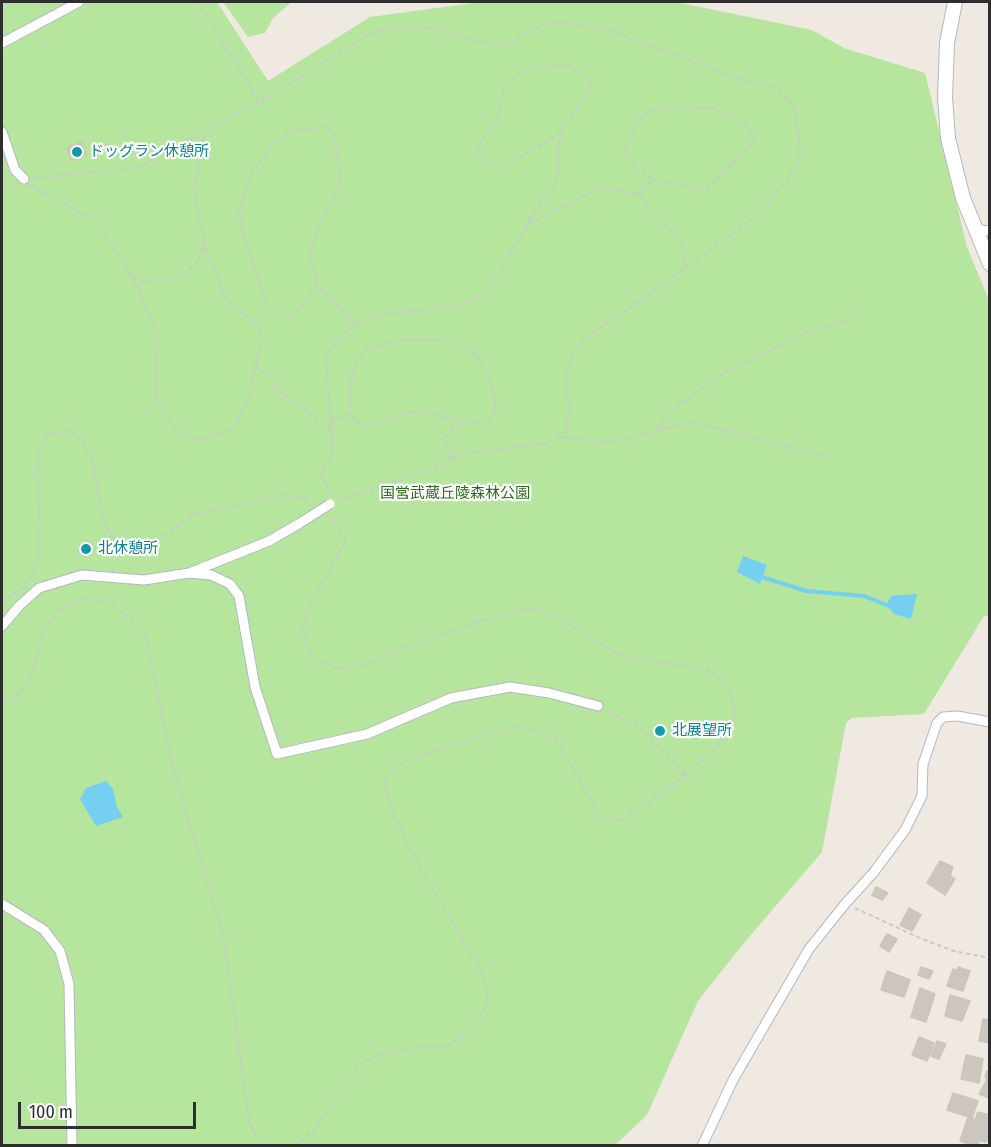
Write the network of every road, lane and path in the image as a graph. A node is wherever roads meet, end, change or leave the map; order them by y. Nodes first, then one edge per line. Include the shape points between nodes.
1 (79, 2) edge
2 (198, 2) edge
3 (955, 2) edge
4 (2, 43) edge
5 (258, 103) junction
6 (205, 131) junction
7 (2, 132) edge
8 (560, 134) junction
9 (24, 179) junction
10 (654, 180) junction
11 (637, 194) junction
12 (527, 225) junction
13 (975, 229) junction
14 (990, 231) edge
15 (205, 245) junction
16 (990, 264) edge
17 (685, 267) junction
18 (132, 277) junction
19 (318, 287) junction
20 (854, 318) dead end
21 (355, 324) junction
22 (254, 366) junction
23 (350, 414) junction
24 (331, 420) junction
25 (461, 420) junction
26 (332, 429) junction
27 (657, 430) junction
28 (557, 437) junction
29 (828, 457) dead end
30 (451, 460) junction
31 (333, 503) junction
32 (315, 507) dead end
33 (323, 513) dead end
34 (189, 573) junction
35 (2, 603) edge
36 (2, 627) edge
37 (2, 704) edge
38 (598, 706) joint
39 (990, 722) edge
40 (684, 775) junction
41 (2, 904) edge
42 (845, 904) junction
43 (990, 958) edge
44 (72, 1146) edge
45 (267, 1146) edge
46 (296, 1146) edge
47 (702, 1146) edge

1 - 4 street
2 - 5 path
3 - 13 street via 947,43 947,128 963,198
5 - 6 path
5 - 17 path via 371,33 399,26 431,28 476,41 507,44 548,23 577,24 611,31 745,81 776,88 793,105 799,134 800,156 789,180 752,219
6 - 9 path via 137,168
6 - 15 path via 194,192
7 - 9 street via 15,170
8 - 8 path via 591,87 589,76 568,66 547,66 518,73 504,86 497,121 477,151 497,167
8 - 12 path via 558,174
9 - 18 path via 95,220
10 - 10 path via 702,189 749,147 754,135 741,121 713,108 666,107 646,112 625,152 636,169
10 - 11 path
11 - 12 path via 601,188
11 - 17 path via 681,240
12 - 21 path via 500,271 476,298 449,308 374,315
13 - 14 street
13 - 16 street
15 - 18 path via 196,264 179,278 154,282
15 - 22 path via 228,303 258,324 262,339
17 - 28 path via 574,349 566,374 566,430
18 - 22 path via 154,323 156,397 166,419 180,432 196,439 233,429 246,406
19 - 19 path via 309,257 312,241 338,190 340,172 332,132 327,127 293,130 273,144 254,170 239,215 266,303 290,315 298,312
19 - 21 path
20 - 27 path via 806,333 727,371 673,409
21 - 24 path via 339,336 326,357
22 - 26 path via 276,382 275,389
23 - 24 path
23 - 25 path via 354,421 367,425 409,412
23 - 25 path via 355,364 368,348 400,340 442,340 475,353 496,397 495,412 488,421
24 - 26 path
25 - 30 path via 448,434 446,445
26 - 31 path via 333,450 321,476
27 - 28 path via 611,441
27 - 29 path via 692,422
28 - 30 path via 547,443 461,454
30 - 31 path via 428,472
31 - 34 street, bridge via 269,542
32 - 35 path via 299,496 284,495 195,514 158,540 134,548 114,539 104,520 93,460 80,439 67,431 50,433 40,447 37,470 38,562 25,585
33 - 40 path via 331,518 346,541 307,610 302,628 316,660 340,669 368,664 405,647 514,611 535,609 554,615 630,659 705,668 723,681 735,714 730,732
34 - 36 street via 144,580 82,575 39,588
34 - 38 street via 211,575 230,584 239,596 255,687 277,754 366,734 451,698 510,687
37 - 45 path via 20,694 32,674 42,635 58,609 83,598 108,602 130,618 147,641 172,765 224,940 249,1121 255,1137
38 - 40 path via 642,728
39 - 42 street via 958,716 943,717 937,723 923,764 922,796 905,830
40 - 46 path via 621,821 599,815 560,744 543,732 515,726 396,766 385,779 389,803 414,858 478,965 487,988 487,1004 465,1035 445,1047 389,1052 362,1062 316,1128
41 - 44 street via 44,930 60,951 69,984
42 - 43 path via 954,951
42 - 47 street via 809,949 733,1080

